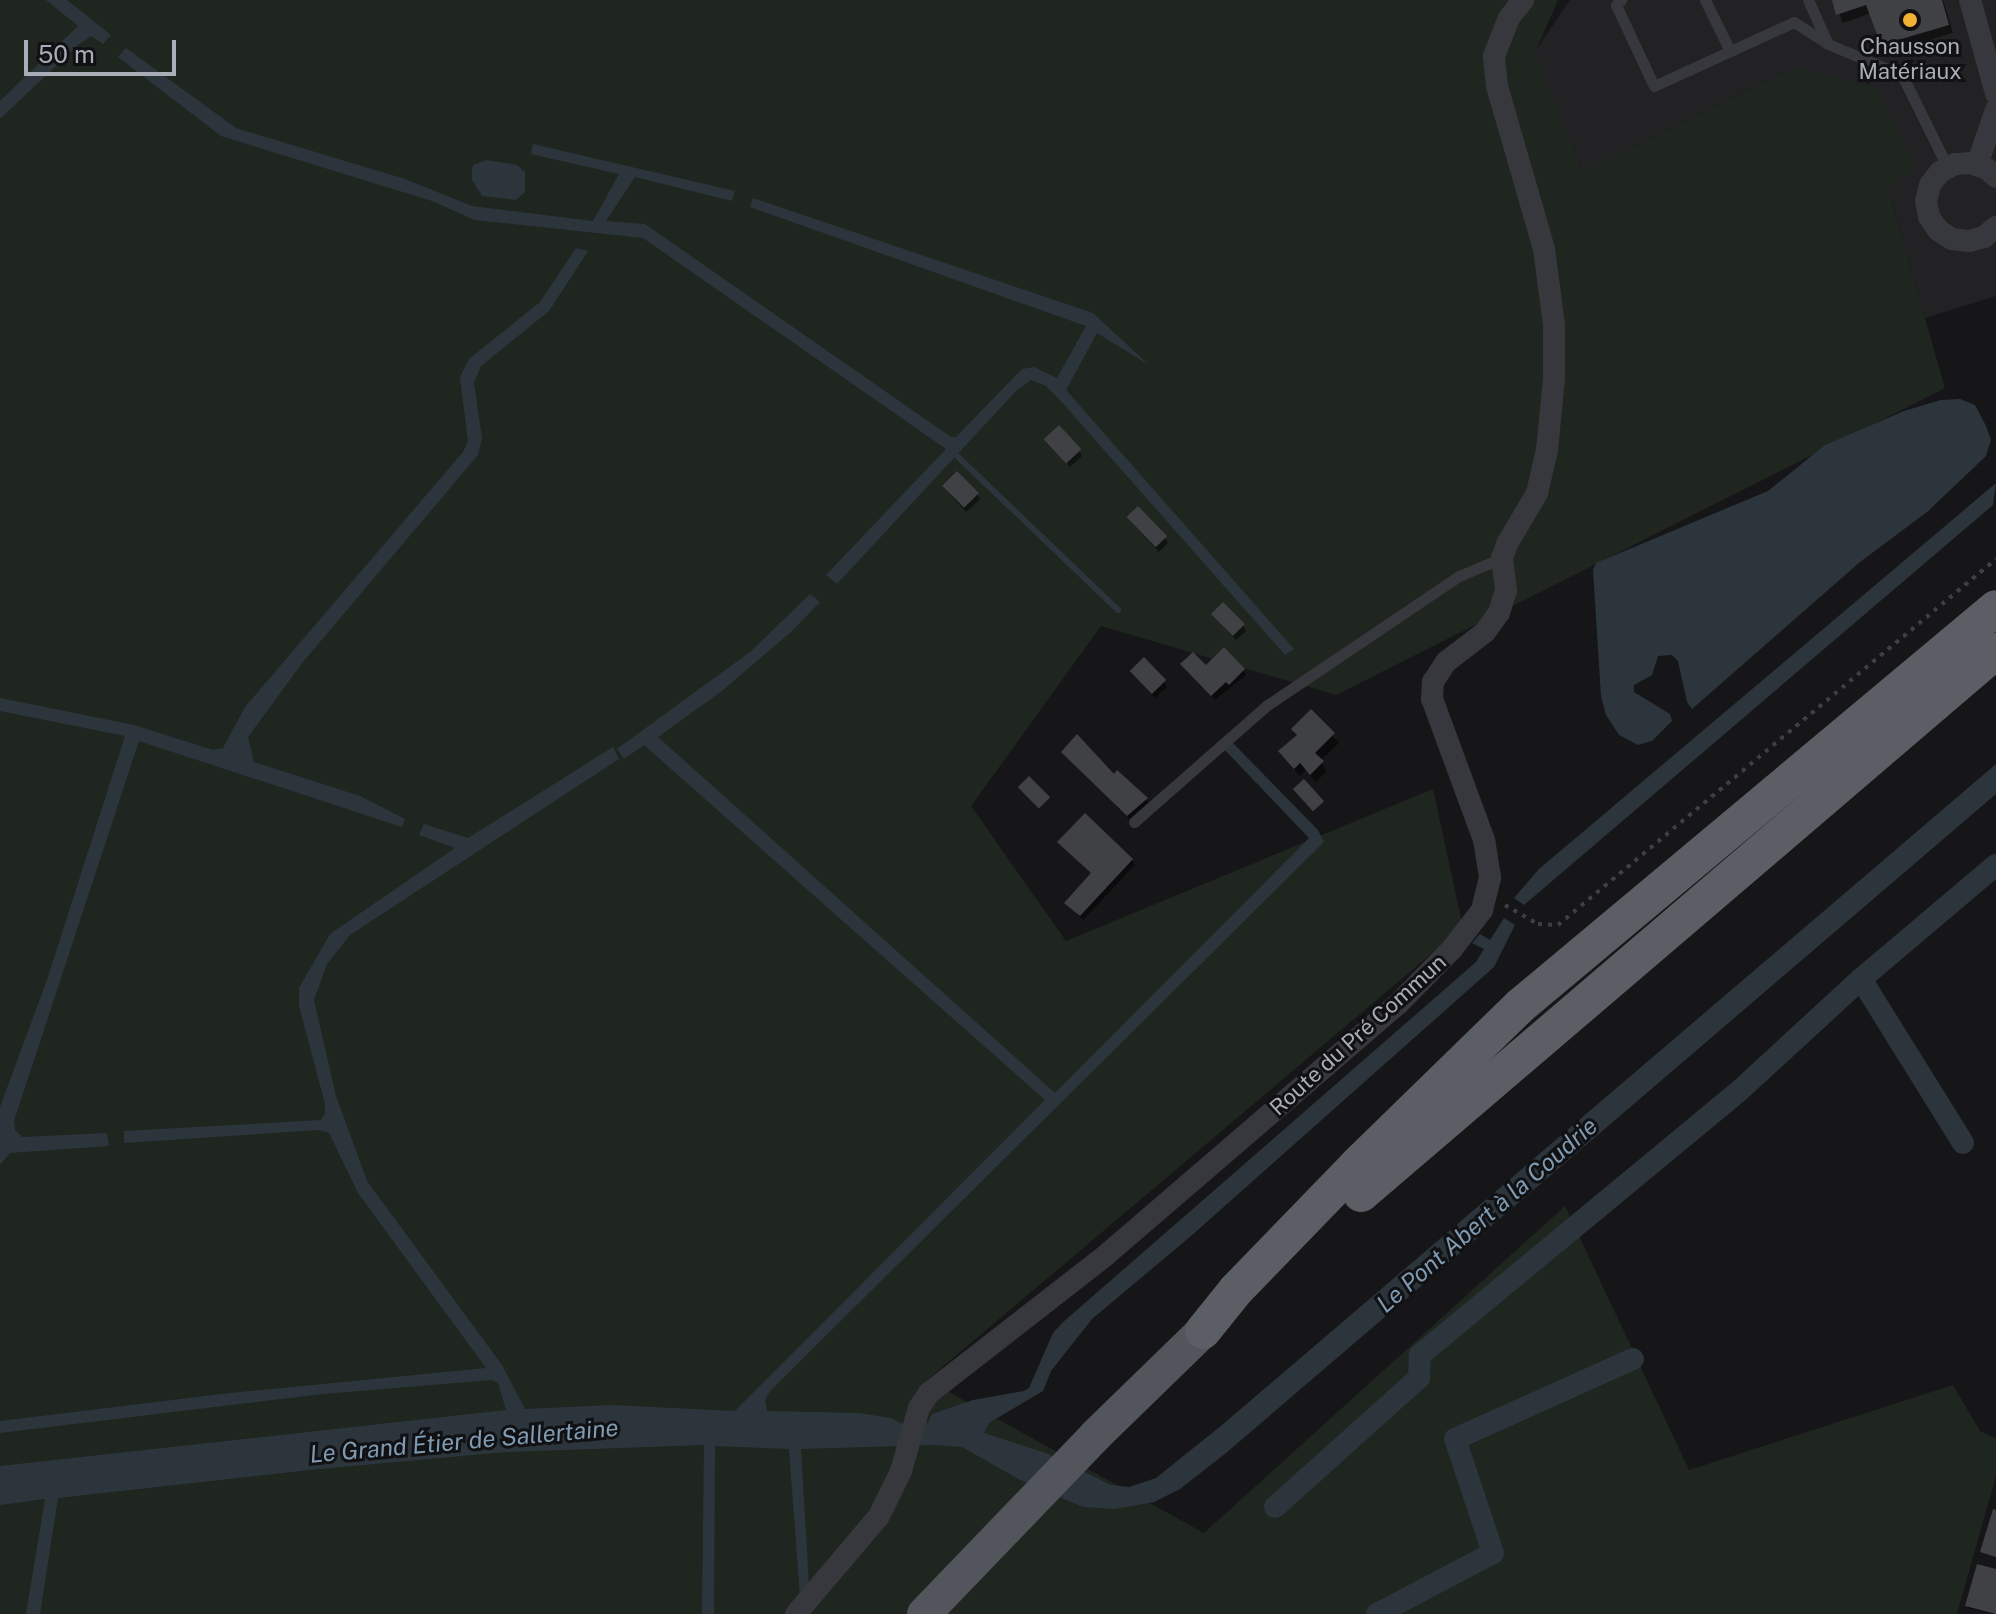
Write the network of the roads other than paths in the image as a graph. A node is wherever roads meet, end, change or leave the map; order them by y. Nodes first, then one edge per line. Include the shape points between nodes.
1 (1523, 0) edge
2 (1621, 0) edge
3 (1705, 0) edge
4 (1808, 0) edge
5 (1970, 0) edge
6 (1828, 44) junction
7 (1730, 51) junction
8 (1996, 93) edge
9 (1996, 110) edge
10 (1977, 165) junction
11 (1948, 168) junction
12 (1996, 177) edge
13 (1996, 227) edge
14 (1502, 558) junction
15 (1996, 608) edge
16 (1996, 651) edge
17 (1134, 822) dead end
18 (1203, 1331) junction
19 (796, 1614) edge
20 (924, 1614) edge

1 - 14 street via 1509,18 1494,56 1497,86 1544,249 1554,325 1554,378 1537,493
2 - 7 lane via 1616,5 1654,86
3 - 7 lane
4 - 6 lane
5 - 8 street
6 - 7 lane via 1794,22
6 - 11 lane via 1902,75
9 - 10 street
10 - 11 street
10 - 12 street
11 - 13 street via 1930,185 1926,201 1938,230 1969,241
14 - 17 lane via 1459,576 1266,706
14 - 19 street, Route du Pré Commun via 1506,590 1499,613 1485,632 1446,662 1433,682 1432,699 1484,840 1490,877 1475,922 1399,1003 1106,1255 945,1378 919,1408 879,1516
15 - 18 highway via 1520,1006 1346,1177
16 - 18 highway
18 - 20 main road

